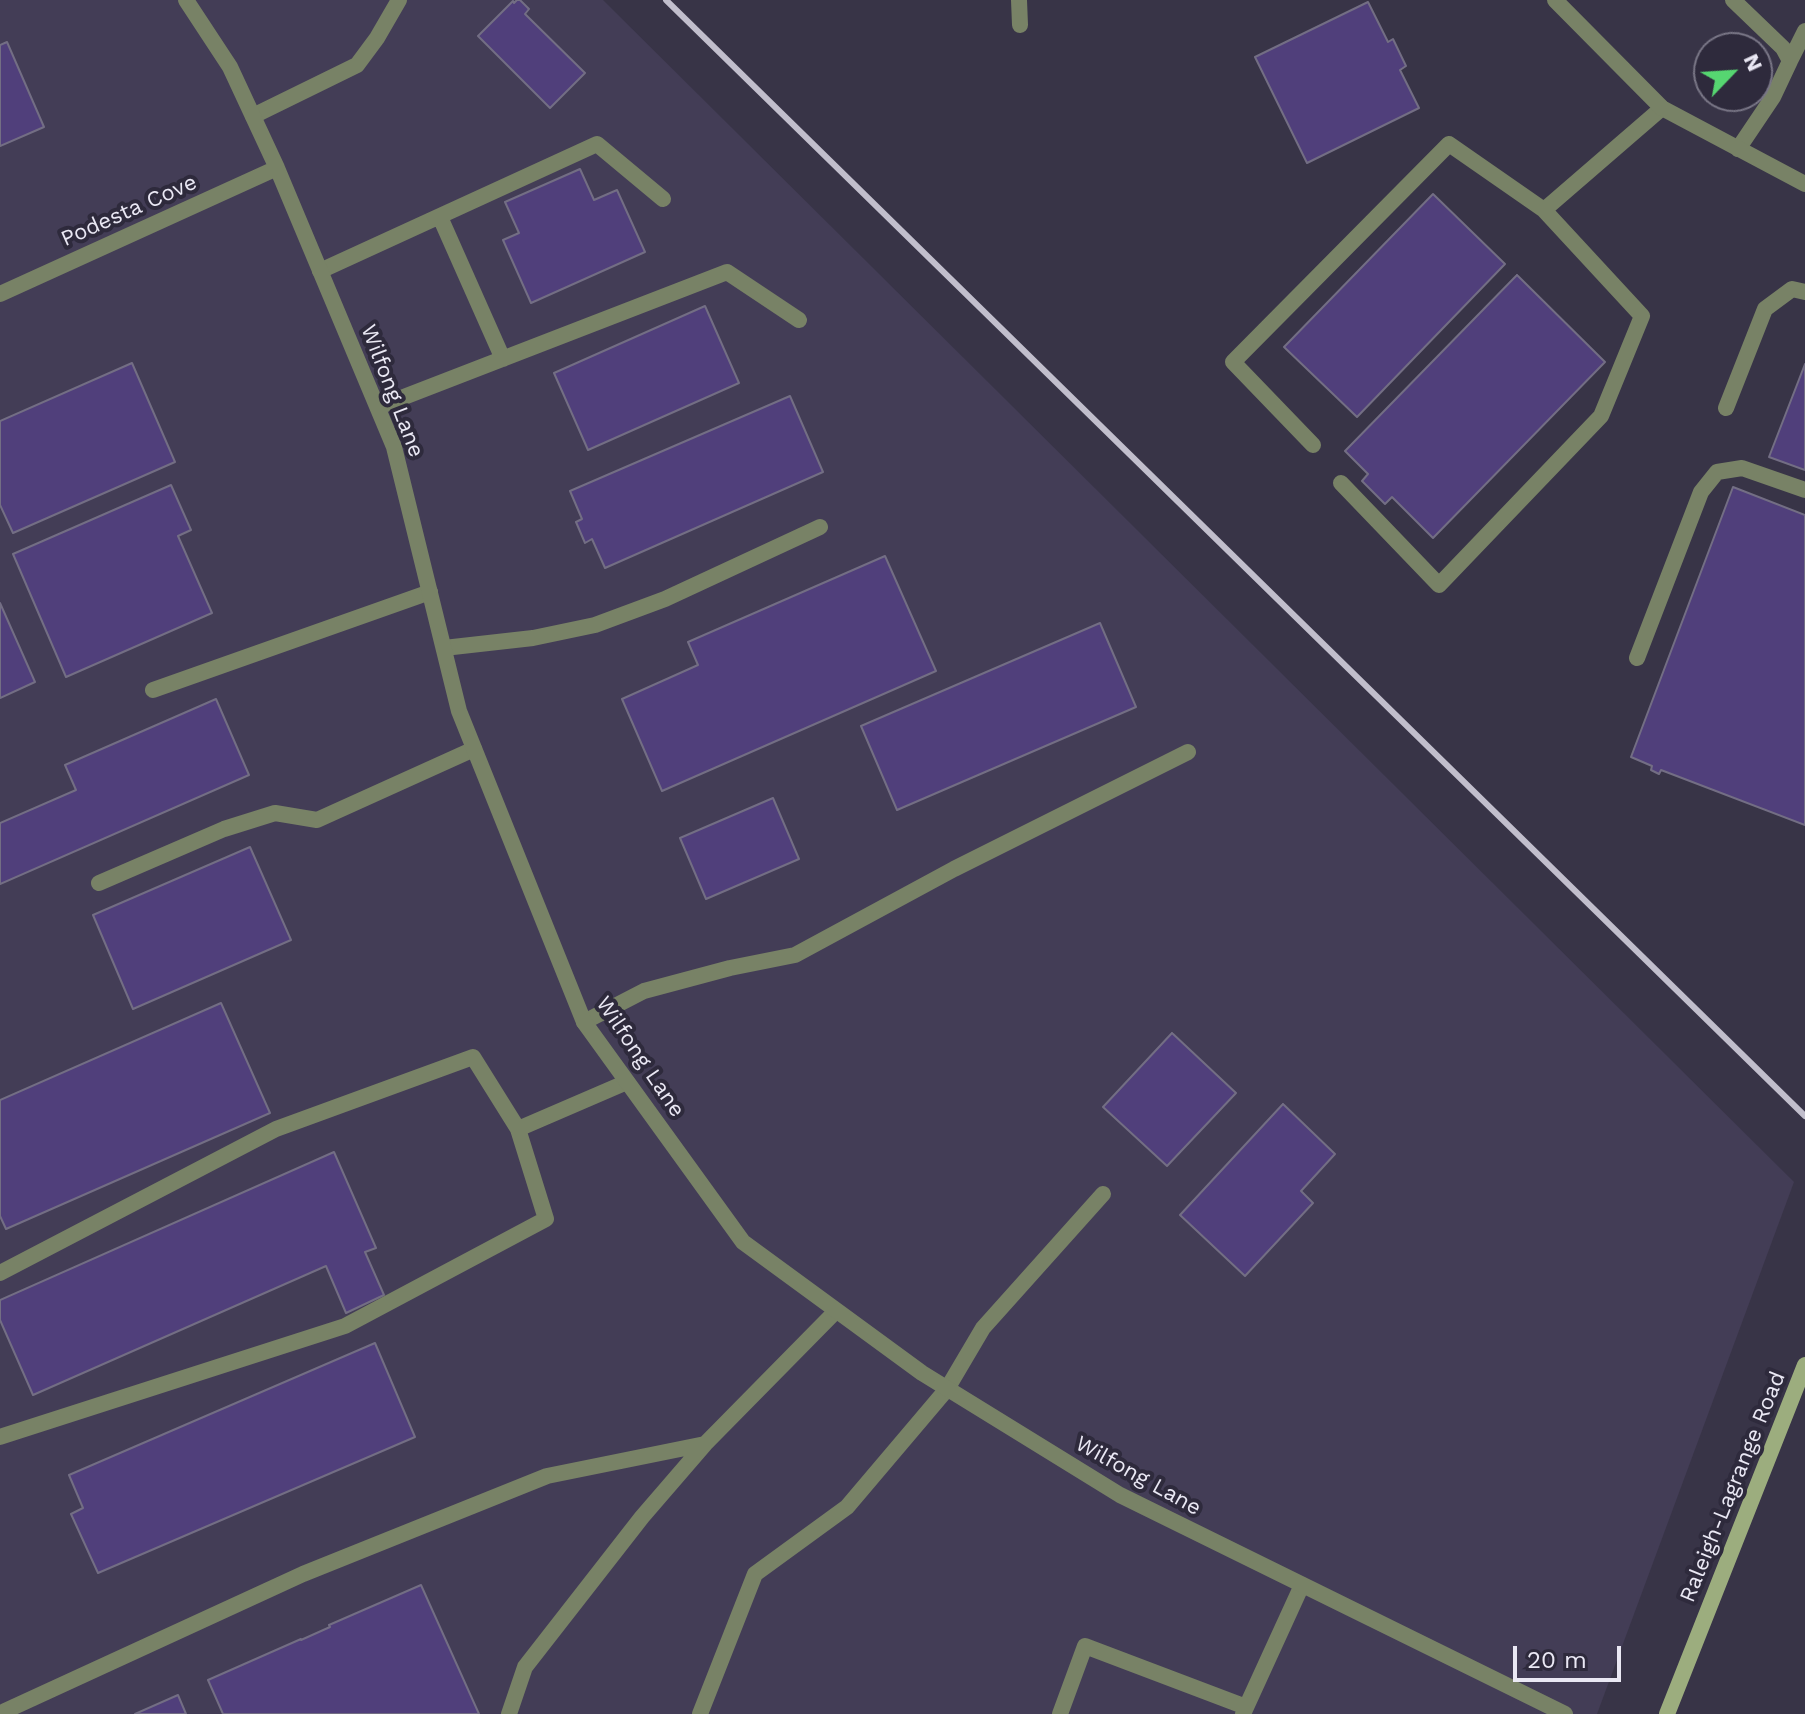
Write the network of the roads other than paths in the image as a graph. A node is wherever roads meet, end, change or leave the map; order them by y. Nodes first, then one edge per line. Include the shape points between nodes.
1 (186, 0) edge
2 (399, 0) edge
3 (1019, 0) edge
4 (1555, 0) edge
5 (1733, 0) edge
6 (1020, 25) dead end
7 (1805, 31) edge
8 (1790, 61) junction
9 (1662, 108) junction
10 (253, 116) junction
11 (1738, 149) junction
12 (277, 168) junction
13 (1805, 184) edge
14 (663, 199) dead end
15 (1544, 210) junction
16 (440, 217) junction
17 (320, 271) junction
18 (1805, 292) edge
19 (0, 294) edge
20 (799, 320) dead end
21 (503, 359) junction
22 (378, 407) junction
23 (1726, 408) dead end
24 (1313, 445) dead end
25 (1341, 483) dead end
26 (1805, 490) edge
27 (820, 527) dead end
28 (430, 592) junction
29 (444, 648) junction
30 (1637, 658) dead end
31 (153, 690) dead end
32 (474, 749) junction
33 (1188, 752) dead end
34 (99, 883) dead end
35 (584, 1022) junction
36 (627, 1082) junction
37 (518, 1129) junction
38 (1103, 1194) dead end
39 (0, 1273) edge
40 (836, 1311) junction
41 (1805, 1365) edge
42 (947, 1389) junction
43 (0, 1437) edge
44 (705, 1444) junction
45 (1302, 1585) junction
46 (4, 1711) edge
47 (1244, 1711) edge
48 (509, 1714) edge
49 (700, 1714) edge
50 (1060, 1714) edge
51 (1565, 1714) edge
52 (1667, 1714) edge

1 - 10 street, Wilfong Lane via 230,67
2 - 10 street via 357,65
3 - 6 street
4 - 9 street
5 - 8 street
7 - 8 street
8 - 11 street
9 - 11 street
9 - 15 street
10 - 12 street, Wilfong Lane
11 - 13 street
12 - 17 street, Wilfong Lane
12 - 19 street, Podesta Cove
14 - 16 street via 597,144
15 - 24 street via 1449,144 1243,351 1233,362
15 - 25 street via 1642,316 1601,416 1439,585
16 - 17 street
16 - 21 street
17 - 22 street, Wilfong Lane
18 - 23 street via 1792,289 1765,309
20 - 21 street via 727,272
21 - 22 street
22 - 28 street, Wilfong Lane via 394,447
26 - 30 street via 1742,468 1717,472 1701,492
27 - 29 street via 665,599 595,625
28 - 29 street, Wilfong Lane
28 - 31 street
29 - 32 street, Wilfong Lane
32 - 34 street via 317,820 275,813
32 - 35 street, Wilfong Lane
33 - 35 street via 795,955 644,991
35 - 36 street, Wilfong Lane
36 - 37 street
36 - 40 street, Wilfong Lane via 743,1242
37 - 39 street via 473,1057 276,1129
37 - 43 street via 546,1219 345,1326
38 - 42 street via 983,1328
40 - 42 street, Wilfong Lane
40 - 44 street
41 - 52 main road, Raleigh-Lagrange Road
42 - 45 street, Wilfong Lane via 1120,1495
42 - 49 street via 847,1507 755,1574
44 - 46 street via 547,1476 303,1574
44 - 48 street via 525,1667
45 - 47 street
45 - 51 street, Wilfong Lane
47 - 50 street via 1085,1646

